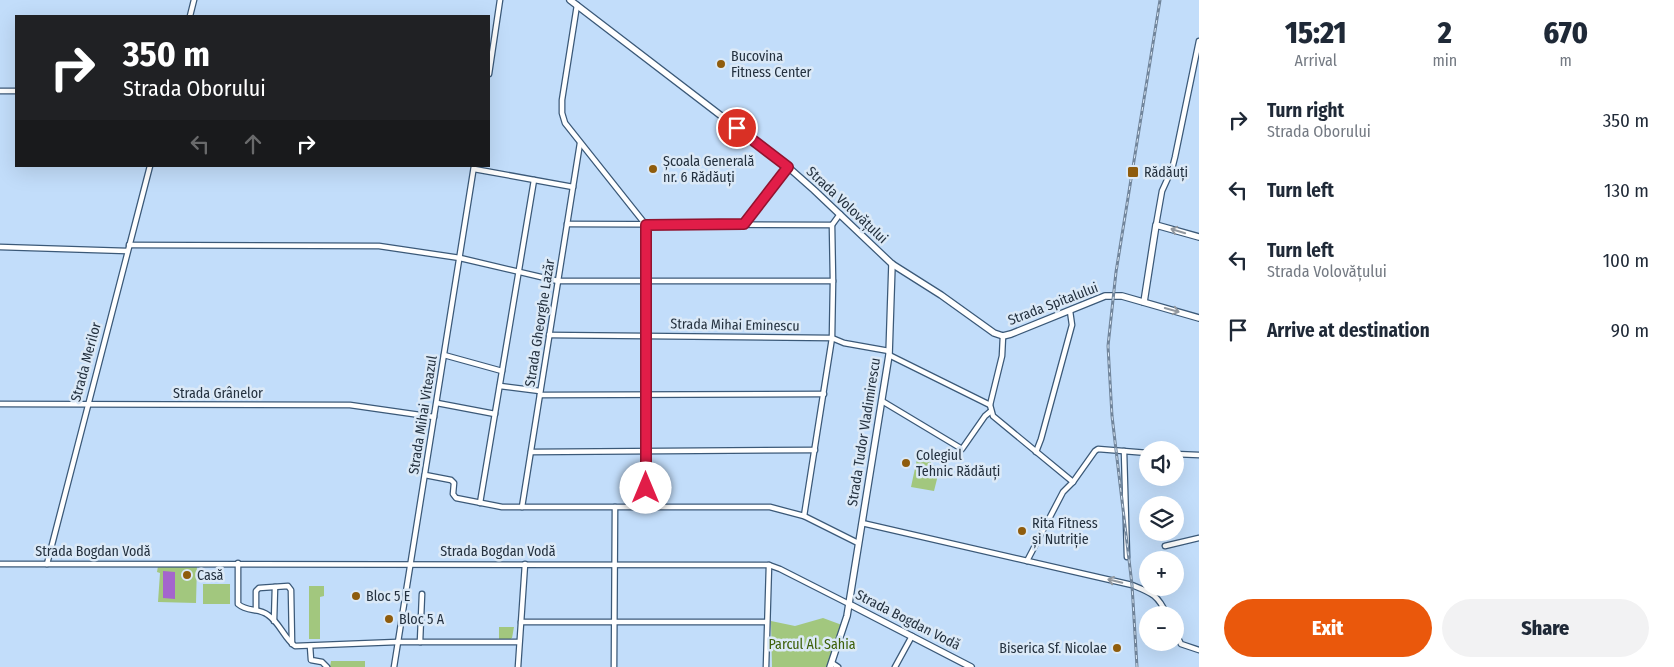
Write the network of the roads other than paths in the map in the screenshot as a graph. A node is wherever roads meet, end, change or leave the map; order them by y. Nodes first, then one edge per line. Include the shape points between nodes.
1 (194, 0) edge
2 (500, 0) edge
3 (570, 0) edge
4 (577, 5) junction
5 (190, 15) edge
6 (1199, 41) edge
7 (490, 67) edge
8 (0, 91) edge
9 (15, 91) edge
10 (580, 143) junction
11 (150, 167) edge
12 (788, 167) junction
13 (474, 168) edge
14 (534, 180) junction
15 (573, 187) junction
16 (840, 214) junction
17 (567, 224) junction
18 (744, 224) junction
19 (832, 224) junction
20 (646, 225) junction
21 (1156, 225) junction
22 (1199, 237) edge
23 (129, 245) junction
24 (0, 247) edge
25 (127, 251) junction
26 (460, 258) junction
27 (892, 264) junction
28 (518, 271) junction
29 (558, 281) junction
30 (646, 281) junction
31 (833, 281) junction
32 (1144, 302) junction
33 (1070, 311) junction
34 (1199, 318) edge
35 (550, 335) junction
36 (646, 335) junction
37 (1002, 336) junction
38 (832, 338) junction
39 (889, 353) junction
40 (444, 355) junction
41 (502, 370) junction
42 (500, 386) junction
43 (540, 393) junction
44 (824, 394) junction
45 (646, 395) junction
46 (882, 401) junction
47 (437, 403) junction
48 (0, 404) edge
49 (87, 404) junction
50 (990, 405) junction
51 (991, 411) junction
52 (495, 414) junction
53 (434, 417) junction
54 (815, 450) junction
55 (646, 451) junction
56 (1124, 451) junction
57 (531, 452) junction
58 (1036, 452) junction
59 (1139, 452) edge
60 (1184, 454) edge
61 (1199, 455) edge
62 (425, 476) junction
63 (1073, 482) junction
64 (480, 503) junction
65 (522, 507) junction
66 (615, 507) junction
67 (646, 507) junction
68 (804, 516) junction
69 (862, 523) junction
70 (1199, 538) edge
71 (858, 543) junction
72 (1164, 546) dead end
73 (1127, 557) dead end
74 (1027, 561) junction
75 (411, 563) junction
76 (0, 564) edge
77 (47, 564) junction
78 (238, 564) junction
79 (525, 564) junction
80 (614, 564) junction
81 (769, 565) junction
82 (274, 587) junction
83 (422, 594) dead end
84 (849, 604) junction
85 (1162, 606) edge
86 (256, 610) junction
87 (274, 621) junction
88 (521, 622) junction
89 (614, 622) junction
90 (766, 622) junction
91 (912, 636) junction
92 (397, 642) junction
93 (420, 642) junction
94 (519, 642) junction
95 (292, 644) junction
96 (1184, 645) edge
97 (310, 646) junction
98 (1199, 650) edge
99 (831, 665) edge
100 (969, 666) edge
101 (327, 667) edge
102 (394, 667) edge
103 (518, 667) edge
104 (614, 667) edge
105 (766, 667) edge
106 (838, 667) edge
107 (896, 667) edge

1 - 5 street
2 - 7 street
3 - 4 main road, Strada Volovățului
4 - 10 street via 562,113 565,123
4 - 12 main road, Strada Volovățului
6 - 21 street via 1172,169 1162,191
8 - 9 street
10 - 15 street, Strada Gheorghe Lazăr
10 - 20 street
11 - 23 street, Strada Merilor
12 - 16 main road, Strada Volovățului
12 - 18 street
13 - 14 street
13 - 26 street, Strada Mihai Viteazul
14 - 15 street
14 - 28 street
15 - 17 street, Strada Gheorghe Lazăr
16 - 19 street
16 - 27 main road, Strada Volovățului
17 - 20 street
17 - 29 street, Strada Gheorghe Lazăr
18 - 19 street
18 - 20 street
19 - 31 street
20 - 30 street
22 -> 21 main road
21 - 32 main road
23 - 25 street, Strada Merilor
23 - 26 street via 379,246
24 - 25 street
25 - 49 street, Strada Merilor
26 - 28 street
26 - 40 street, Strada Mihai Viteazul
27 - 37 main road, Strada Volovățului
27 - 39 main road, Strada Tudor Vladimirescu
28 - 29 street
28 - 41 street
29 - 30 street
29 - 35 street, Strada Gheorghe Lazăr
30 - 31 street
30 - 36 street
31 - 38 street
32 - 33 main road, Strada Spitalului via 1122,296 1105,296
32 -> 34 main road, Strada Spitalului
33 - 37 main road, Strada Spitalului
33 - 58 street via 1072,325
35 - 36 street, Strada Mihai Eminescu
35 - 43 street, Strada Gheorghe Lazăr
36 - 38 street, Strada Mihai Eminescu
36 - 45 street
37 - 50 street via 1002,356
38 - 39 street, Strada Mihai Eminescu
38 - 44 street
39 - 46 main road, Strada Tudor Vladimirescu
39 - 50 street, Strada Mihai Eminescu
40 - 41 street
40 - 47 street, Strada Mihai Viteazul
41 - 42 street
42 - 43 street
42 - 52 street
43 - 45 street
43 - 57 street, Strada Gheorghe Lazăr
44 - 45 street
44 - 54 street
45 - 55 street
46 - 51 street via 962,449
46 - 69 main road, Strada Tudor Vladimirescu
47 - 52 street
47 - 53 street, Strada Mihai Viteazul
48 - 49 street, Strada Grânelor
49 - 53 street, Strada Grânelor via 350,405
49 - 77 street, Strada Merilor
50 - 51 street
51 - 58 street
52 - 64 street
53 - 62 street, Strada Mihai Viteazul
54 - 55 street
54 - 68 street
55 - 57 street
55 - 67 street
56 - 59 street
56 - 63 street via 1098,449
56 - 73 street
57 - 65 street, Strada Gheorghe Lazăr
58 - 63 street
60 - 61 street
62 - 64 street via 451,480 456,498
62 - 75 street, Strada Mihai Viteazul
63 - 74 street via 1063,492
64 - 65 street
65 - 66 street
66 - 67 street
66 - 80 street
67 - 68 street via 770,507
68 - 71 street
69 - 71 main road, Strada Tudor Vladimirescu
69 - 74 street
70 - 72 street
71 - 84 main road, Strada Tudor Vladimirescu
85 -> 74 street via 1153,595 1132,585
75 - 78 street, Strada Bogdan Vodă
75 - 79 street, Strada Bogdan Vodă
75 - 92 street, Strada Mihai Viteazul
76 - 77 street, Strada Bogdan Vodă
77 - 78 street, Strada Bogdan Vodă
78 - 86 street via 238,604 247,610
79 - 80 street, Strada Bogdan Vodă
79 - 88 street
80 - 81 street, Strada Bogdan Vodă
80 - 89 street
81 - 84 street, Strada Bogdan Vodă
81 - 90 street
82 - 86 street via 258,589
82 - 87 street
82 - 95 street via 286,586 291,590
83 - 93 street
84 - 91 main road, Strada Bogdan Vodă
84 - 99 main road, Strada Tudor Vladimirescu
86 - 87 street via 268,614
87 - 95 street
88 - 89 street
88 - 94 street
89 - 90 street
89 - 104 street
90 - 105 street
91 - 100 main road, Strada Bogdan Vodă
91 - 107 street
92 - 93 street
92 - 97 street
92 - 102 street, Strada Mihai Viteazul
93 - 94 street
94 - 103 street
95 - 97 street
96 - 98 street
97 - 101 street via 311,660 322,662
99 - 106 street

